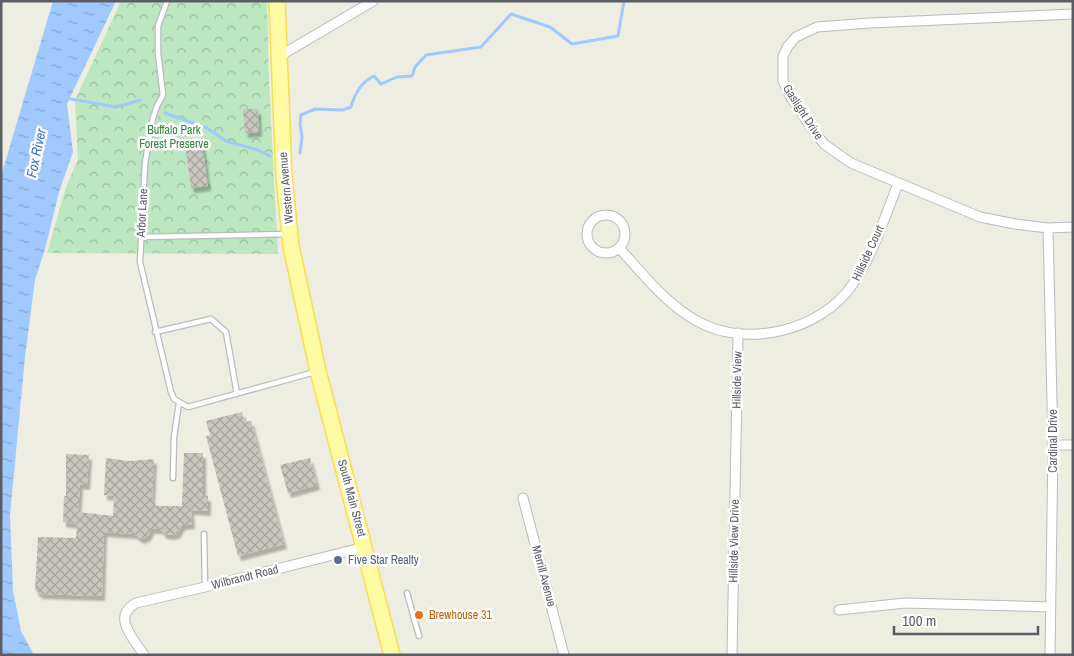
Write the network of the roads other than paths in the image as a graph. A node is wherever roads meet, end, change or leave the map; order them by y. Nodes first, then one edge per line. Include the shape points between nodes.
1 (167, 1) edge
2 (277, 1) edge
3 (373, 1) edge
4 (1073, 14) edge
5 (278, 58) junction
6 (898, 184) junction
7 (1073, 227) edge
8 (1048, 228) junction
9 (290, 234) junction
10 (140, 237) junction
11 (620, 249) junction
12 (155, 332) junction
13 (738, 333) junction
14 (318, 371) junction
15 (238, 394) junction
16 (179, 403) junction
17 (736, 427) joint
18 (1054, 445) junction
19 (1073, 445) edge
20 (173, 478) dead end
21 (523, 498) dead end
22 (204, 534) dead end
23 (364, 546) junction
24 (205, 587) junction
25 (407, 593) dead end
26 (1050, 607) junction
27 (839, 610) dead end
28 (419, 636) dead end
29 (144, 655) edge
30 (392, 655) edge
31 (564, 655) edge
32 (732, 655) edge
33 (1050, 655) edge

1 - 10 lane, Arbor Lane via 158,26 162,95 153,118 145,163
2 - 5 main road, Western Avenue
3 - 5 street
4 - 6 street, Gaslight Drive via 817,26 796,37 783,56 783,81 813,130 824,144 851,163
5 - 9 main road, Western Avenue
6 - 8 street, Gaslight Drive via 980,217
6 - 13 street, Hillside Court via 867,260 836,304 792,328 766,333
7 - 8 street, Gaslight Drive
8 - 18 street, Cardinal Drive
9 - 10 lane
9 - 14 main road, Western Avenue
10 - 12 lane, Arbor Lane via 140,262
11 - 11 street via 626,235 621,221 607,214 593,220 587,233 592,248 606,254
11 - 13 street, Hillside Court via 662,295 697,322
12 - 15 lane via 211,319 226,332
12 - 16 lane, Arbor Lane via 171,392
13 - 17 street, Hillside View
14 - 15 lane
14 - 23 main road, South Main Street
15 - 16 lane via 188,407
16 - 20 lane
17 - 32 street, Hillside View Drive
18 - 19 street
18 - 26 street, Cardinal Drive
21 - 31 street, Merrill Avenue
22 - 24 lane
23 - 24 street, Wilbrandt Road
23 - 30 main road, South Main Street
24 - 29 street, Wilbrandt Road via 130,606 124,615 126,627
25 - 28 lane
26 - 27 street via 906,603
26 - 33 street, Cardinal Drive

